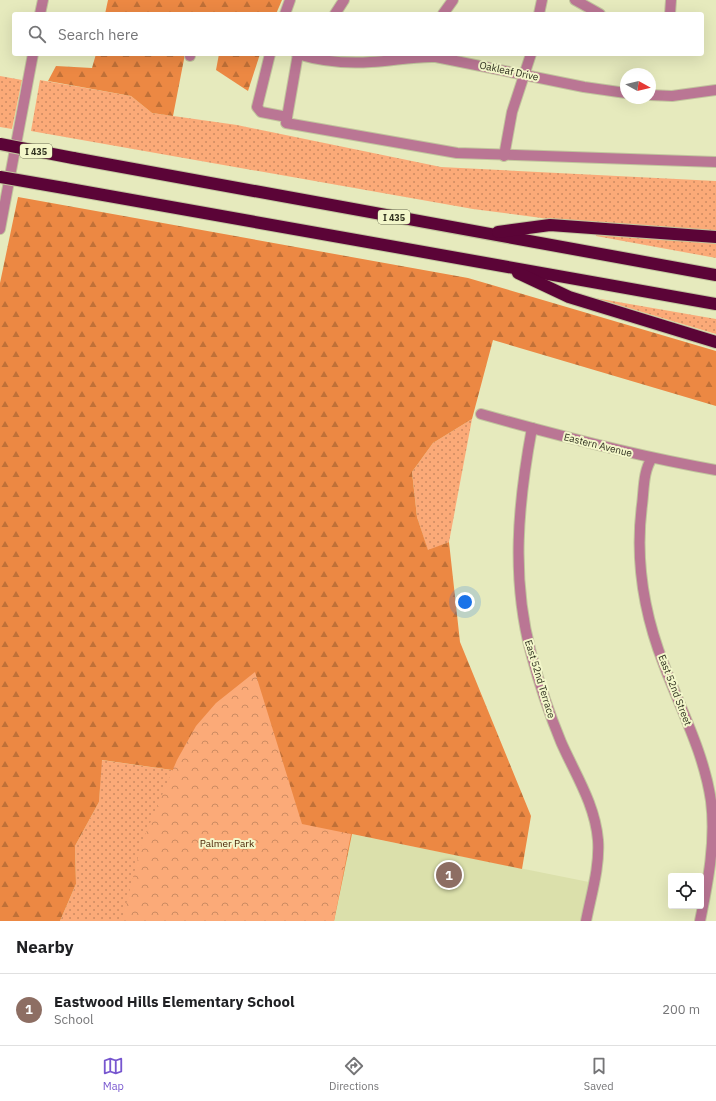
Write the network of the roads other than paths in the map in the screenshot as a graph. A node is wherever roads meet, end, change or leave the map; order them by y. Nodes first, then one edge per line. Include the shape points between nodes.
1 (43, 0) edge
2 (290, 0) edge
3 (344, 0) edge
4 (453, 0) edge
5 (542, 0) edge
6 (575, 0) edge
7 (671, 0) edge
8 (40, 12) edge
9 (286, 12) edge
10 (336, 12) edge
11 (444, 12) edge
12 (539, 12) edge
13 (596, 12) edge
14 (670, 12) edge
15 (33, 56) edge
16 (270, 56) edge
17 (298, 56) edge
18 (319, 56) edge
19 (402, 56) edge
20 (530, 56) edge
21 (525, 74) junction
22 (716, 90) edge
23 (620, 92) edge
24 (656, 95) edge
25 (286, 120) junction
26 (0, 144) edge
27 (504, 156) junction
28 (716, 162) edge
29 (0, 177) edge
30 (0, 229) edge
31 (486, 233) junction
32 (716, 237) edge
33 (505, 266) junction
34 (716, 275) edge
35 (716, 304) edge
36 (716, 342) edge
37 (481, 414) dead end
38 (532, 428) junction
39 (652, 458) junction
40 (716, 470) edge
41 (714, 801) edge
42 (586, 921) edge
43 (700, 921) edge

1 - 8 street
2 - 9 street
3 - 10 street
4 - 11 street
5 - 12 street
6 - 13 street
7 - 14 street
15 - 30 street
16 - 25 street via 257,107 261,112
17 - 25 street
18 - 19 street, Oakleaf Drive via 332,62 369,62
19 - 21 street, Oakleaf Drive via 436,57
20 - 21 street
21 - 23 street, Oakleaf Drive
21 - 27 street via 512,112
22 - 24 street via 672,96
25 - 27 street via 457,153
26 - 31 highway, I 435, bridge
27 - 28 street
29 - 33 highway, bridge
31 - 32 highway via 550,225
31 - 34 highway, I 435
33 - 35 highway
33 - 36 highway via 569,297
37 - 38 street, Eastern Avenue
38 - 39 street, Eastern Avenue
38 - 42 street, East 52nd Terrace via 523,477 518,534 518,572 523,618 544,698 595,820 598,841 596,867
39 - 40 street, Eastern Avenue
39 - 41 street, East 52nd Street via 646,471 640,518 643,594 663,663 700,752
41 - 43 street, East 52nd Street via 714,832

